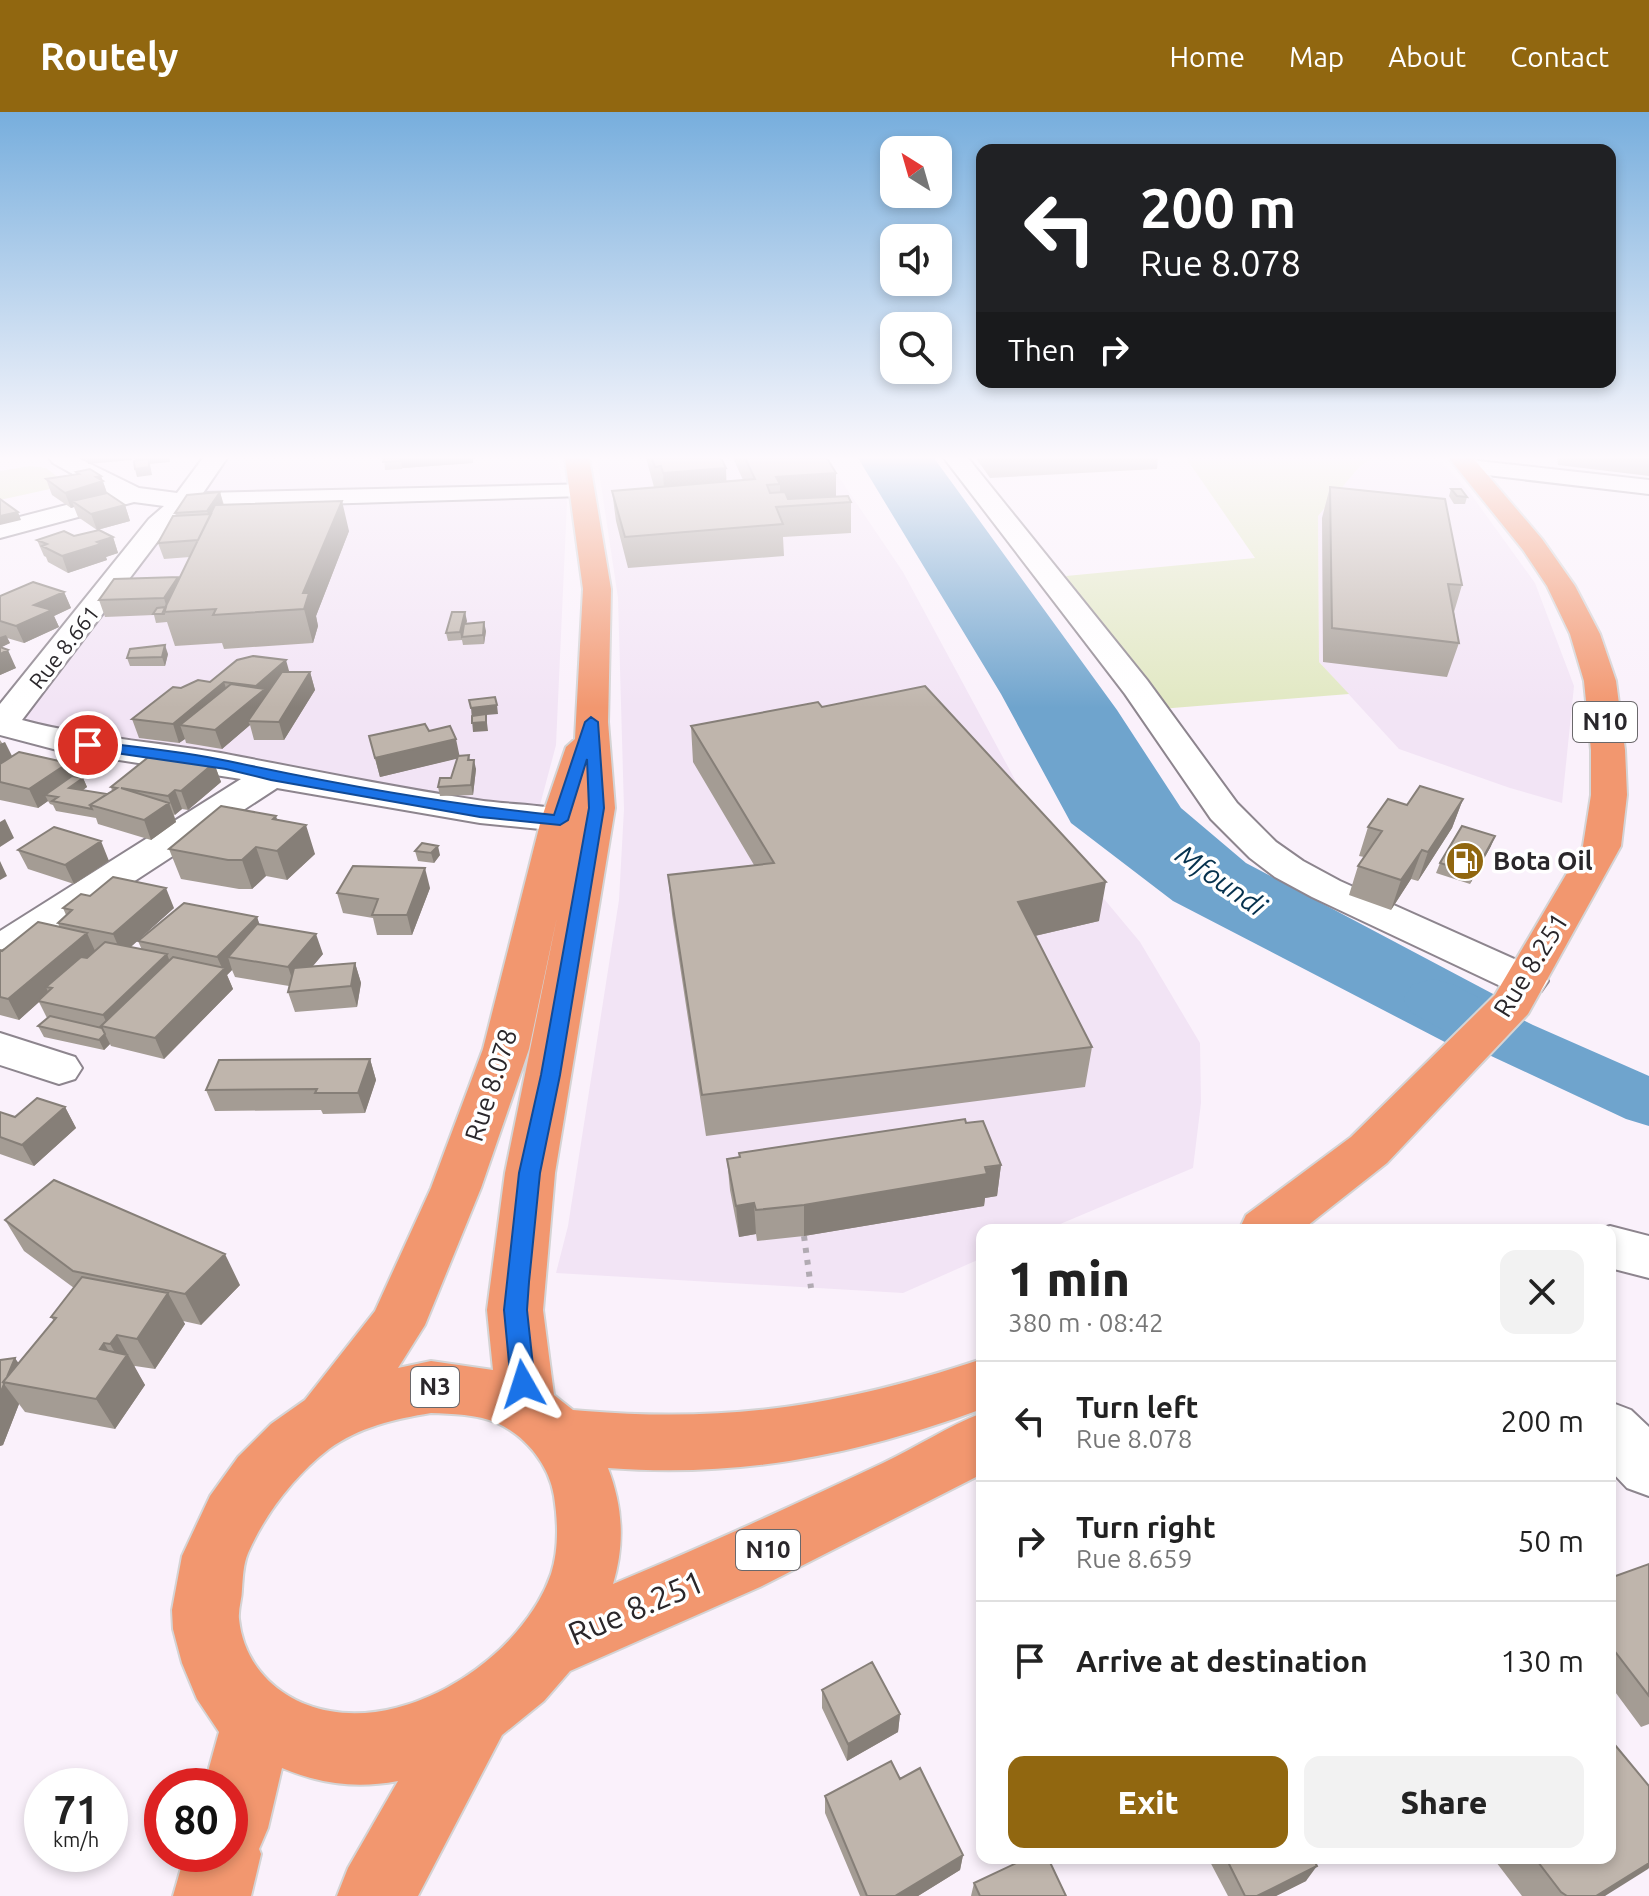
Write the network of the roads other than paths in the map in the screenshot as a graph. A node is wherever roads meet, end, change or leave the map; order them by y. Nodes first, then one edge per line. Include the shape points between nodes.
1 (145, 541) edge
2 (590, 541) edge
3 (1021, 541) edge
4 (1530, 541) edge
5 (591, 722) junction
6 (1, 725) edge
7 (61, 741) junction
8 (24, 763) edge
9 (271, 776) junction
10 (560, 820) junction
11 (0, 950) edge
12 (1519, 992) junction
13 (0, 1049) edge
14 (59, 1068) dead end
15 (1273, 1224) edge
16 (1616, 1249) edge
17 (1649, 1257) edge
18 (976, 1386) edge
19 (325, 1419) junction
20 (542, 1422) junction
21 (1616, 1435) edge
22 (976, 1444) edge
23 (1649, 1468) edge
24 (547, 1646) junction
25 (476, 1712) junction
26 (258, 1722) junction
27 (246, 1768) edge
28 (218, 1872) edge
29 (212, 1896) edge
30 (376, 1896) edge

1 - 6 street, Rue 8.661
2 - 5 highway, Rue 8.078 / N3 via 597,589
3 - 12 street via 1136,687 1224,811 1263,850 1289,869
4 - 12 highway, Rue 8.251 / N10 via 1561,586 1600,681 1609,795 1602,846
5 - 10 highway, Rue 8.078 / N3
5 - 20 highway, Rue 8.078 / N3 via 597,808 530,1173 515,1310
6 - 7 street
7 - 8 street
7 - 9 street
9 - 10 street via 480,812
9 - 11 street
10 - 19 highway, Rue 8.078 / N3 via 506,1049 456,1188 397,1325
12 - 15 highway, Rue 8.251 / N10 via 1369,1150
13 - 14 street
16 - 17 street
18 - 20 highway via 908,1411 774,1438 630,1444
19 - 20 highway, N3 via 386,1395 431,1387 475,1389
19 - 26 highway, N3 via 286,1450 242,1499 213,1558 205,1619 220,1677
20 - 24 highway, N3 via 583,1478 591,1531 579,1589
21 - 23 street
22 - 24 highway, Rue 8.251 / N10 via 737,1565
24 - 25 highway, N3 via 515,1682
25 - 26 highway, N3 via 420,1738 361,1750 305,1743
25 - 30 highway, N3
26 - 27 highway
28 - 29 highway

